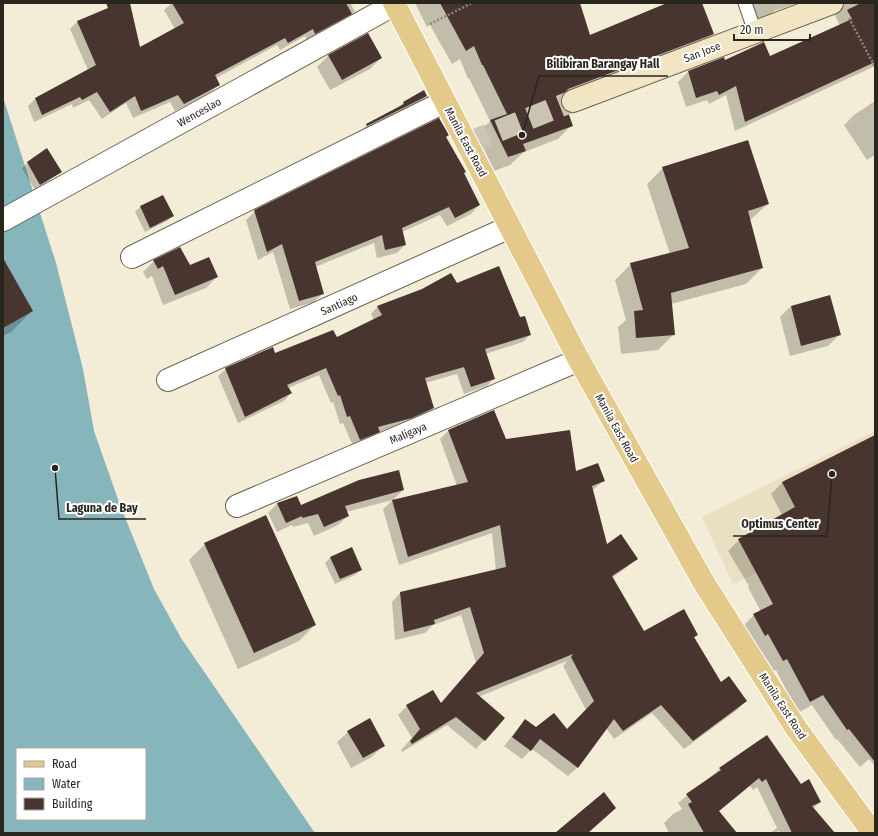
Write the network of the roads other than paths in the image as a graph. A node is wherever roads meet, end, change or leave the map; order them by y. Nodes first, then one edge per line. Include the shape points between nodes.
1 (394, 3) edge
2 (745, 3) edge
3 (840, 10) edge
4 (755, 32) junction
5 (573, 101) tunnel mouth
6 (444, 102) junction
7 (3, 220) edge
8 (510, 227) junction
9 (132, 257) dead end
10 (579, 360) junction
11 (168, 380) dead end
12 (237, 506) dead end
13 (873, 833) edge

1 - 6 main road, Manila East Road
1 - 7 street, Wenceslao
2 - 4 lane
3 - 4 street, San Jose
4 - 5 street, San Jose
6 - 8 main road, Manila East Road via 468,143
6 - 9 street
8 - 10 main road, Manila East Road
8 - 11 street, Santiago
10 - 12 street, Maligaya
10 - 13 main road, Manila East Road via 704,583 796,728

